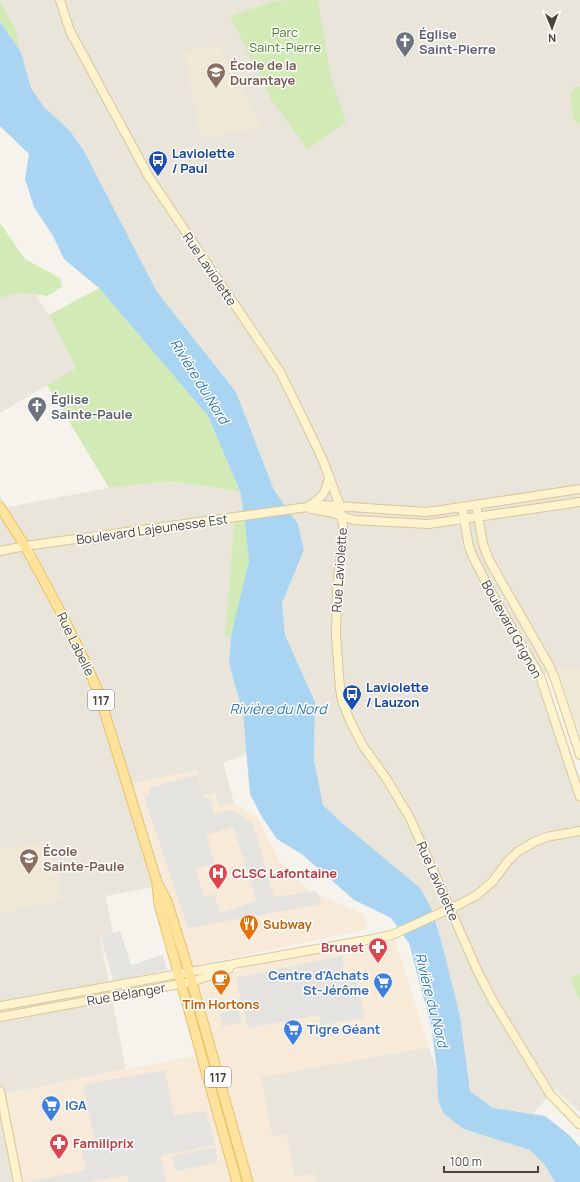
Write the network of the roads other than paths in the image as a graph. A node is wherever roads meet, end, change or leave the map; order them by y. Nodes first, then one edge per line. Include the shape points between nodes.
1 (60, 0) edge
2 (329, 475) junction
3 (580, 489) edge
4 (580, 502) edge
5 (476, 505) junction
6 (340, 506) junction
7 (0, 507) edge
8 (462, 507) junction
9 (300, 508) junction
10 (342, 517) junction
11 (478, 517) junction
12 (0, 518) edge
13 (464, 519) junction
14 (16, 531) junction
15 (25, 546) junction
16 (0, 551) edge
17 (580, 754) edge
18 (580, 797) edge
19 (580, 831) edge
20 (157, 882) junction
21 (450, 909) junction
22 (250, 961) junction
23 (189, 972) junction
24 (178, 974) junction
25 (191, 982) junction
26 (181, 984) junction
27 (0, 1006) edge
28 (0, 1017) edge
29 (0, 1090) edge
30 (580, 1125) edge
31 (18, 1182) edge
32 (236, 1182) edge
33 (248, 1182) edge

1 - 2 street, Rue Laviolette via 74,38 149,177 280,372
2 - 6 street, Rue Laviolette
2 - 9 street via 323,496 317,502
3 - 5 street, Boulevard Lajeunesse Est
4 - 11 street, Boulevard Lajeunesse Est
5 - 8 street, Boulevard Lajeunesse Est
5 - 11 street, Boulevard Grignon
6 - 8 street, Boulevard Lajeunesse Est via 425,512
6 - 9 street, Boulevard Lajeunesse Est
6 - 10 street, Rue Laviolette
7 - 14 main road, Rue Labelle / 117
8 - 13 street, Boulevard Grignon
9 - 10 street, Boulevard Lajeunesse Est via 329,512
9 - 15 street, Boulevard Lajeunesse Est
10 - 13 street, Boulevard Lajeunesse Est via 354,520 428,524
10 - 21 street, Rue Laviolette via 336,636 342,700 363,746 410,818
11 - 13 street, Boulevard Lajeunesse Est
11 - 17 street, Boulevard Grignon via 489,560 555,678
12 - 14 main road, 117
13 - 18 street, Boulevard Grignon via 469,547 479,571 540,676
14 - 15 main road, Rue Labelle / 117
15 - 16 street, Boulevard Lajeunesse Est
15 - 20 main road, Rue Labelle / 117 via 58,607 98,691
19 - 21 street, Rue Bélanger via 546,837 525,846 508,861 485,889
20 - 23 main road, Rue Labelle / 117 via 167,901
20 - 24 main road, Rue Labelle / 117 via 159,904
21 - 22 street, Rue Bélanger via 394,934
21 - 30 street, Rue Laviolette via 477,970 501,1014 550,1094
22 - 23 street, Rue Bélanger
22 - 25 street, Rue Bélanger
23 - 24 street, Rue Bélanger
23 - 25 main road, 117
24 - 26 main road, 117
24 - 27 street, Rue Bélanger
25 - 26 street, Rue Bélanger
25 - 33 main road, 117
26 - 28 street, Rue Bélanger
26 - 32 main road, 117
29 - 31 street

